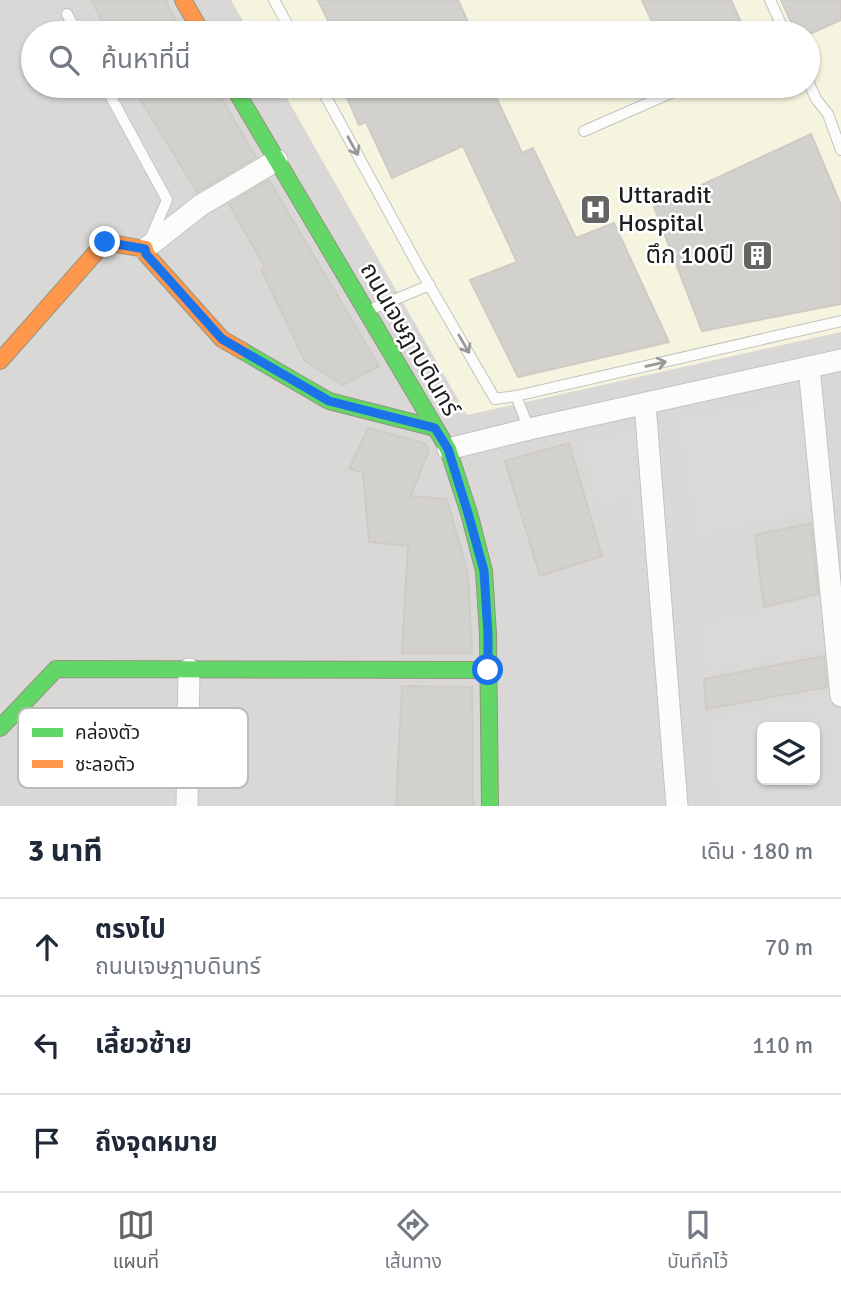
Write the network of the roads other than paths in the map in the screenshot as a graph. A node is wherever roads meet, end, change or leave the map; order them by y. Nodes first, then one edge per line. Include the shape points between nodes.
1 (183, 0) edge
2 (274, 0) edge
3 (769, 0) edge
4 (67, 14) dead end
5 (71, 21) edge
6 (195, 21) edge
7 (285, 21) edge
8 (779, 21) edge
9 (112, 98) edge
10 (240, 98) edge
11 (327, 98) edge
12 (660, 98) edge
13 (816, 98) edge
14 (841, 110) edge
15 (828, 114) junction
16 (584, 131) dead end
17 (841, 150) edge
18 (277, 160) junction
19 (145, 249) junction
20 (430, 285) junction
21 (367, 311) junction
22 (841, 321) edge
23 (841, 360) edge
24 (0, 361) edge
25 (809, 367) junction
26 (516, 396) junction
27 (645, 404) junction
28 (435, 428) junction
29 (529, 429) junction
30 (448, 449) junction
31 (190, 669) junction
32 (488, 670) junction
33 (841, 696) edge
34 (19, 708) edge
35 (189, 708) edge
36 (18, 709) edge
37 (0, 728) edge
38 (187, 788) edge
39 (187, 806) edge
40 (490, 806) edge
41 (677, 806) edge

1 - 6 street
2 - 7 lane
3 - 8 lane
4 - 5 lane
9 - 19 lane via 167,200
10 - 18 street, ถนนเจษฎาบดินทร์
11 -> 20 lane
12 - 16 lane
13 - 15 lane
14 - 15 lane
15 - 17 lane
18 - 19 street via 201,205
18 - 21 street, ถนนเจษฎาบดินทร์
19 - 24 street via 105,242
19 - 28 street via 222,339 329,401
20 - 21 lane
20 -> 26 lane via 495,399
21 - 28 street, ถนนเจษฎาบดินทร์
26 -> 22 lane
23 - 25 street
25 - 27 street
25 - 33 street
26 - 29 lane
27 - 29 street
27 - 41 street
28 - 30 street, ถนนเจษฎาบดินทร์
29 - 30 street
30 - 32 street, ถนนเจษฎาบดินทร์ via 484,571
31 - 32 street
31 - 34 street via 56,669
31 - 35 street
32 - 40 street, ถนนเจษฎาบดินทร์
36 - 37 street
38 - 39 street

